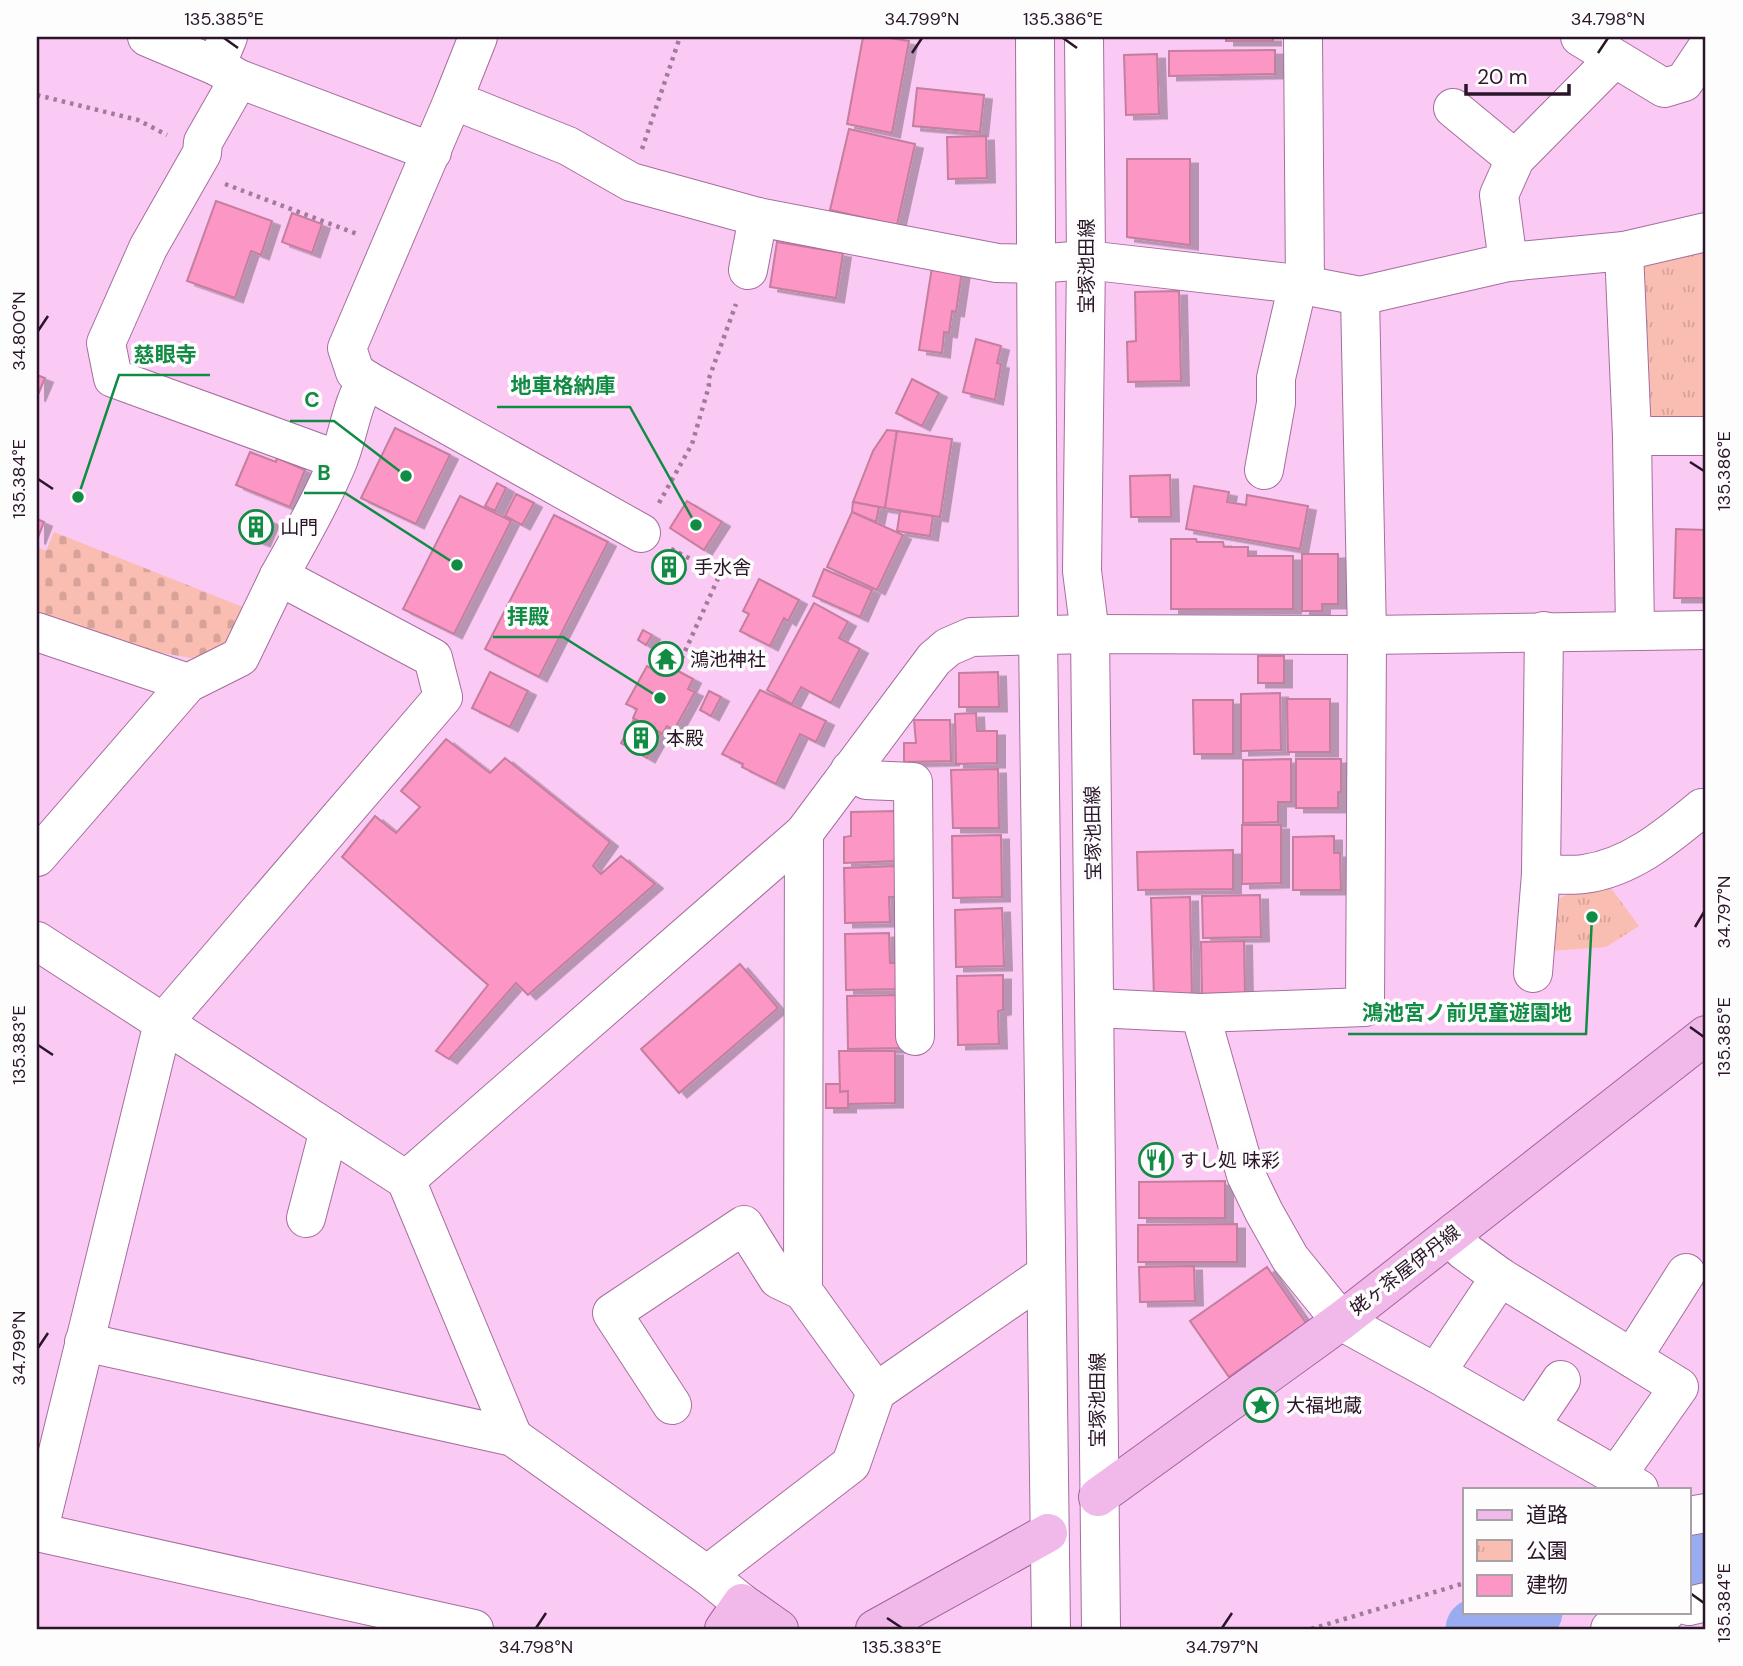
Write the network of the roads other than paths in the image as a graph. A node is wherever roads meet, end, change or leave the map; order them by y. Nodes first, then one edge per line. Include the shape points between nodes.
1 (147, 37) edge
2 (478, 37) edge
3 (1035, 37) edge
4 (1084, 37) edge
5 (1303, 37) edge
6 (1580, 37) edge
7 (1706, 49) edge
8 (1614, 59) junction
9 (227, 61) edge
10 (453, 100) junction
11 (1453, 108) dead end
12 (432, 152) junction
13 (1515, 159) junction
14 (758, 217) junction
15 (1706, 232) edge
16 (1623, 251) junction
17 (1086, 260) junction
18 (1508, 262) junction
19 (1036, 264) junction
20 (748, 270) road end
21 (1301, 284) junction
22 (1360, 296) junction
23 (367, 380) junction
24 (1632, 436) junction
25 (1706, 436) edge
26 (338, 460) junction
27 (1264, 470) dead end
28 (641, 533) road end
29 (279, 576) junction
30 (1635, 630) junction
31 (1706, 630) edge
32 (1544, 631) junction
33 (37, 632) edge
34 (1090, 634) junction
35 (1367, 635) junction
36 (1038, 636) junction
37 (188, 683) junction
38 (850, 770) junction
39 (1706, 808) edge
40 (804, 833) junction
41 (37, 857) edge
42 (1541, 874) junction
43 (37, 941) edge
44 (1534, 973) dead end
45 (1095, 1008) junction
46 (1200, 1013) junction
47 (163, 1023) junction
48 (1706, 1035) edge
49 (915, 1036) dead end
50 (329, 1130) junction
51 (406, 1180) junction
52 (306, 1218) dead end
53 (1456, 1231) junction
54 (1046, 1273) junction
55 (1686, 1273) dead end
56 (1500, 1277) junction
57 (803, 1291) junction
58 (1340, 1321) junction
59 (84, 1342) junction
60 (1632, 1358) junction
61 (1436, 1373) junction
62 (1562, 1380) dead end
63 (876, 1392) junction
64 (672, 1405) dead end
65 (1531, 1426) junction
66 (513, 1437) junction
67 (1628, 1482) edge
68 (1098, 1497) junction
69 (37, 1532) edge
70 (1048, 1533) junction
71 (707, 1575) junction
72 (1659, 1614) edge
73 (733, 1616) edge
74 (474, 1629) edge
75 (779, 1629) edge
76 (876, 1629) edge
77 (1051, 1629) edge
78 (1101, 1629) edge
79 (1610, 1629) edge

1 - 9 street
2 - 10 street
3 - 19 street
4 - 17 street, 宝塚池田線
5 - 21 street
6 - 8 street
7 - 8 street via 1684,82 1664,88
8 - 13 street
9 - 12 street
9 - 26 street via 197,162 148,248 106,343 113,378
10 - 12 street
10 - 14 street via 568,146 631,182
11 - 13 street
12 - 23 street via 346,348 355,372
13 - 18 street via 1499,195
14 - 19 street via 997,263
14 - 20 street
15 - 16 street
16 - 18 street
16 - 24 street
17 - 19 street
17 - 21 street
17 - 34 street, 宝塚池田線 via 1082,571
18 - 22 street
19 - 36 street
21 - 22 street
21 - 27 street via 1276,378
22 - 35 street
23 - 26 street via 359,391
23 - 28 street
24 - 25 street
24 - 30 street
26 - 29 street
29 - 37 street via 240,657
29 - 47 street via 433,658 443,697
30 - 31 street
30 - 32 street
32 - 35 street
32 - 42 street
33 - 37 street
34 - 35 street
34 - 36 street
34 - 45 street, 宝塚池田線
35 - 46 street via 1365,1007
36 - 38 street via 971,637 948,647
36 - 54 street
37 - 41 street
38 - 40 street
38 - 49 street via 866,780 914,782
39 - 42 street via 1618,866 1584,874
40 - 51 street
40 - 57 street
42 - 44 street
43 - 47 street
45 - 46 street
45 - 68 street, 宝塚池田線
46 - 58 street via 1246,1175 1290,1258
47 - 50 street
47 - 59 street
48 - 53 main road, 姥ヶ茶屋伊丹線
50 - 51 street
50 - 52 street
51 - 66 street
53 - 56 street via 1463,1250
53 - 58 main road, 姥ヶ茶屋伊丹線
54 - 63 street
54 - 70 street
55 - 60 street
56 - 60 street
56 - 61 street
57 - 63 street
57 - 64 street via 778,1279 744,1224 612,1312
58 - 61 street
58 - 68 main road, 姥ヶ茶屋伊丹線
59 - 66 street
59 - 69 street
60 - 67 street via 1679,1387
61 - 65 street
62 - 65 street
63 - 71 street via 851,1464
65 - 67 street
66 - 71 street
68 - 78 street, 宝塚池田線
69 - 74 street
70 - 76 main road
70 - 77 street
71 - 73 street
72 - 79 street
73 - 75 main road

